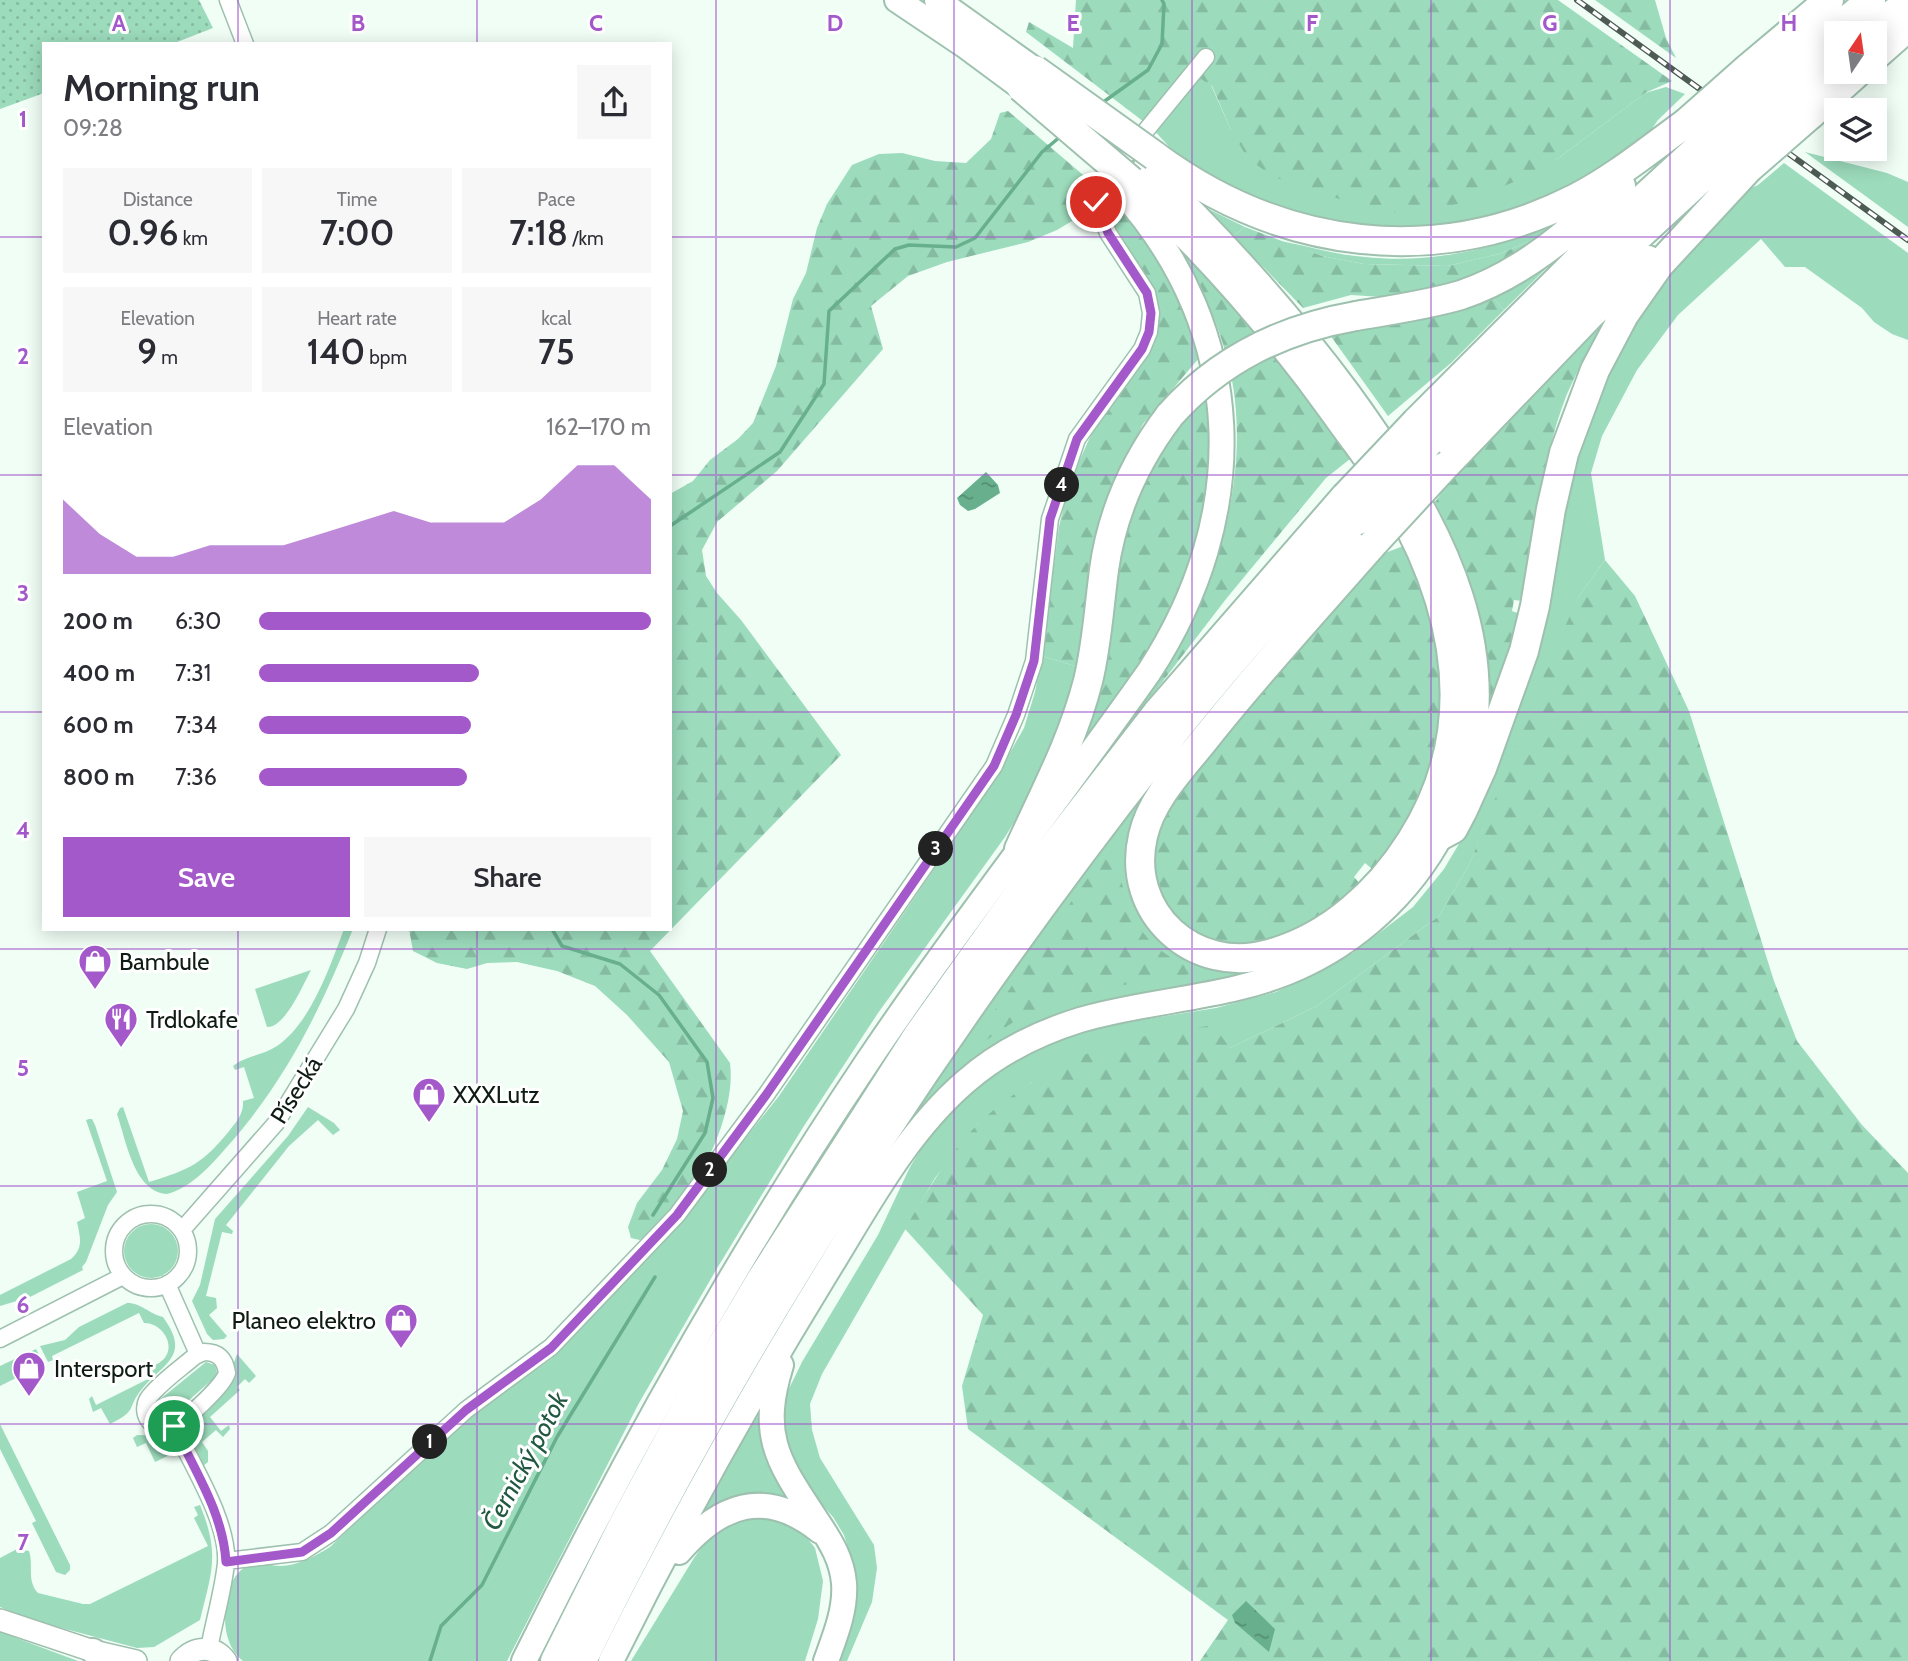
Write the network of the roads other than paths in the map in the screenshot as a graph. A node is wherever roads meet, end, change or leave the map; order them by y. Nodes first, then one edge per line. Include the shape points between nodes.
1 (228, 0) edge
2 (897, 0) edge
3 (937, 0) edge
4 (1829, 0) edge
5 (1871, 0) edge
6 (1908, 2) edge
7 (1885, 21) edge
8 (1908, 27) edge
9 (244, 42) edge
10 (1887, 46) edge
11 (1206, 57) dead end
12 (1824, 72) edge
13 (1028, 79) junction
14 (1829, 84) edge
15 (1790, 100) junction
16 (1717, 146) junction
17 (1139, 173) junction
18 (1351, 509) junction
19 (1440, 836) junction
20 (1019, 849) junction
21 (378, 931) edge
22 (182, 1230) junction
23 (123, 1276) junction
24 (167, 1284) junction
25 (792, 1331) junction
26 (0, 1339) edge
27 (198, 1354) junction
28 (174, 1426) junction
29 (830, 1540) junction
30 (226, 1562) junction
31 (644, 1596) junction
32 (0, 1620) edge
33 (218, 1655) edge
34 (100, 1656) edge
35 (135, 1661) edge
36 (181, 1661) edge
37 (524, 1661) edge
38 (555, 1661) edge
39 (582, 1661) edge
40 (611, 1661) edge
41 (826, 1661) edge

1 - 9 street
2 - 13 highway via 967,47
3 - 13 highway
4 - 16 highway, bridge via 1746,69
5 - 15 highway
6 - 7 highway
8 - 10 highway
11 - 30 street via 1099,188 1096,202 1108,233 1147,293 1149,332 1142,349 1077,439 1050,519 1034,661 994,766 677,1215 551,1348 466,1410 331,1533 302,1552
12 - 15 highway
13 - 17 highway, bridge
14 - 15 highway
15 - 16 highway, bridge
15 - 16 highway, bridge
16 - 17 highway via 1617,174 1555,208 1492,230 1424,241 1348,238 1297,228 1208,191
16 - 17 highway, bridge via 1591,314 1444,467 1373,545 1225,714 1171,782 1148,820 1140,854 1147,898 1175,937 1198,950 1238,959 1284,950 1337,920 1373,890 1403,854 1426,815 1444,769 1454,724 1454,659 1437,590 1415,537 1384,481 1252,306
16 - 18 highway, bridge via 1600,273 1422,432
16 - 19 highway via 1659,265 1624,315 1595,370 1572,425 1524,651 1468,800 1453,829
16 - 20 highway, bridge via 1629,180 1563,239 1491,283 1461,295 1293,331 1252,349 1209,378 1170,415 1144,452 1119,506 1104,569 1094,654 1080,708
17 - 19 highway via 1198,216 1285,311 1370,423 1409,482 1447,555 1471,629 1477,703 1464,778
17 - 20 highway via 1150,225 1190,294 1215,378 1221,427 1217,504 1197,582 1168,642
18 - 38 highway via 1157,713 1037,868 918,1035 790,1232 700,1382
18 - 39 highway via 1268,621 1173,734 1057,885 939,1049 845,1190 723,1393
19 - 25 highway via 1416,874 1386,908 1351,938 1310,962 1246,986 1081,1020 1037,1036 982,1068 919,1130
20 - 37 highway via 910,999 772,1209 652,1413
21 - 22 street, Písecká via 346,1009 276,1123
22 - 23 street via 175,1222 151,1213 127,1222 114,1243
22 - 24 street via 188,1257 177,1278
23 - 24 street via 144,1287
23 - 26 street
24 - 27 street
25 - 29 highway via 772,1397 773,1439 787,1475
25 - 31 highway
27 - 28 street via 211,1352 222,1359 225,1379
27 - 28 street via 147,1399 145,1412 150,1423 163,1429
28 - 30 street via 215,1510
29 - 31 highway via 801,1517 777,1508 753,1506 730,1511 700,1529
29 - 41 highway via 842,1570 844,1592
30 - 33 street
31 - 40 highway
32 - 34 main road
33 - 36 main road via 192,1651
34 - 35 main road

